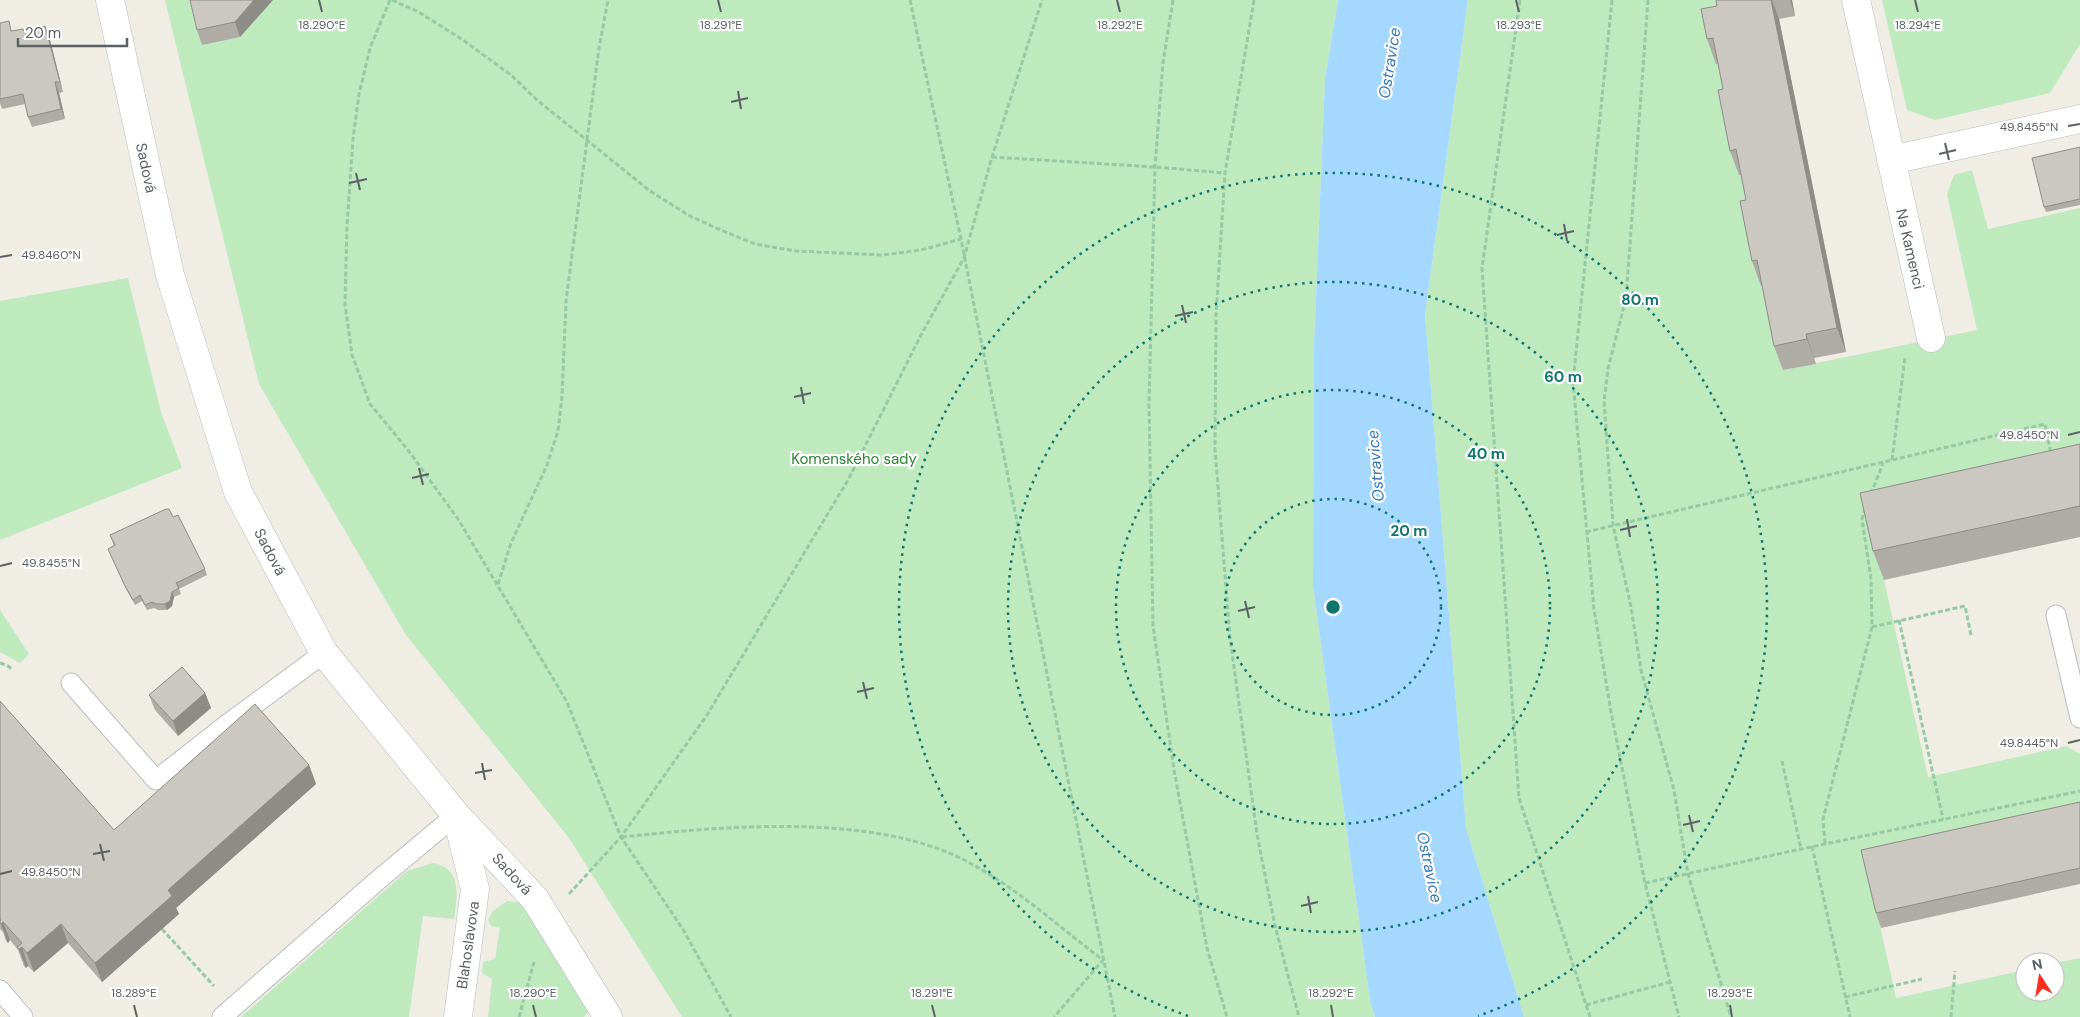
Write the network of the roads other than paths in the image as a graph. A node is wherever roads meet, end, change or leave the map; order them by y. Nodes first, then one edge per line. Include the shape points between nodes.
1 (110, 0) edge
2 (1856, 0) edge
3 (2080, 119) edge
4 (1891, 160) junction
5 (1931, 338) road end
6 (2056, 615) dead end
7 (324, 653) junction
8 (71, 683) dead end
9 (2080, 718) edge
10 (456, 815) junction
11 (0, 990) edge
12 (228, 1012) edge
13 (23, 1017) edge
14 (458, 1017) edge
15 (608, 1017) edge

1 - 7 street, Sadová via 170,276 238,492
2 - 4 street, Na Kamenci
3 - 4 street
4 - 5 street, Na Kamenci
6 - 9 lane
7 - 8 lane via 156,780
7 - 10 street, Sadová
10 - 12 lane
10 - 14 street, Blahoslavova via 475,889
10 - 15 street, Sadová via 535,898
11 - 13 lane

